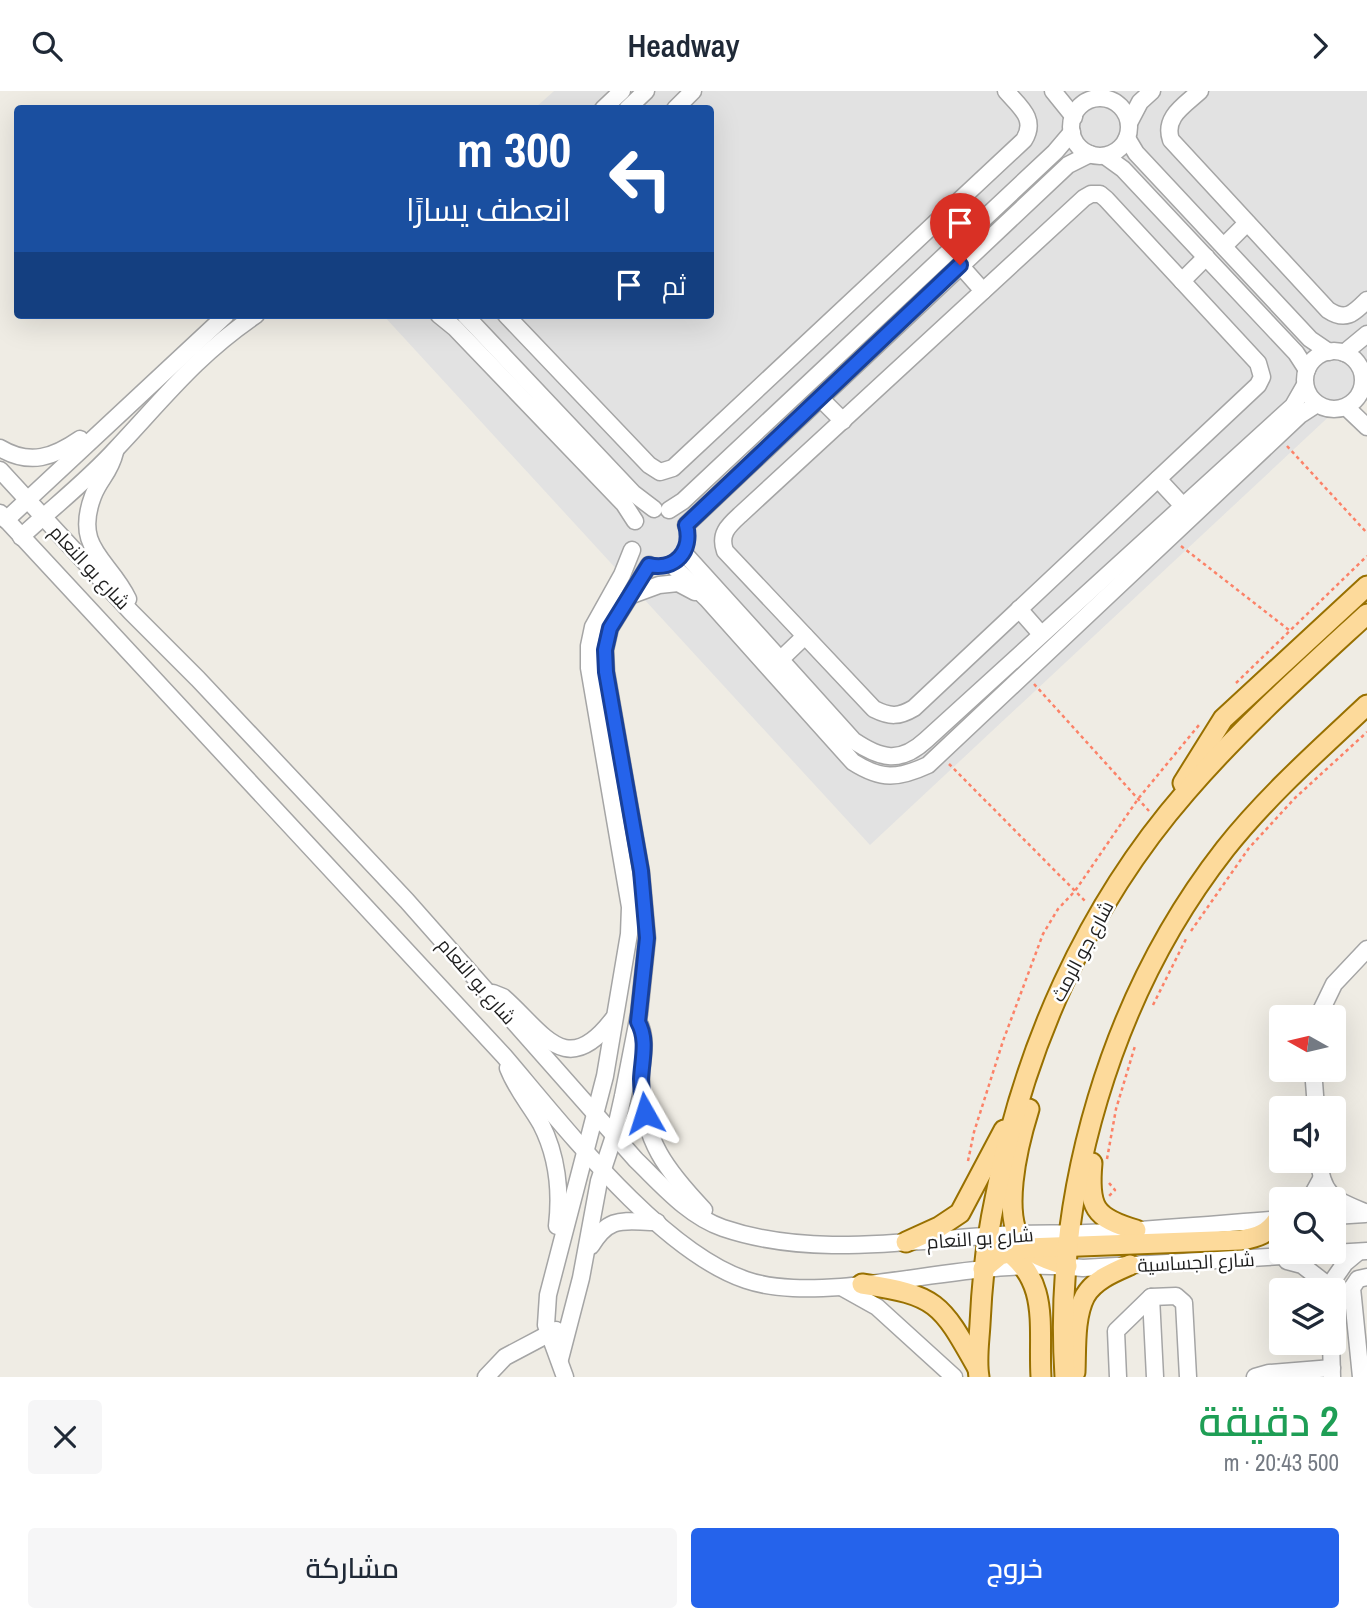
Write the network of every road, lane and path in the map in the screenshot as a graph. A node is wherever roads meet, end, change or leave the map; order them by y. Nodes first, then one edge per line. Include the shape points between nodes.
1 (622, 91) edge
2 (646, 91) edge
3 (693, 91) edge
4 (1006, 91) edge
5 (1054, 91) edge
6 (1152, 91) edge
7 (1200, 91) edge
8 (1103, 95) edge
9 (607, 105) edge
10 (631, 105) edge
11 (679, 105) edge
12 (1073, 124) junction
13 (1128, 130) junction
14 (1097, 155) junction
15 (1247, 223) junction
16 (928, 230) junction
17 (1224, 246) junction
18 (948, 253) junction
19 (1206, 257) junction
20 (960, 265) junction
21 (1182, 281) junction
22 (983, 291) junction
23 (1367, 300) edge
24 (222, 319) edge
25 (250, 319) edge
26 (444, 319) edge
27 (470, 319) edge
28 (510, 319) edge
29 (1367, 334) edge
30 (1336, 352) junction
31 (789, 360) junction
32 (1363, 362) edge
33 (1306, 378) junction
34 (810, 382) junction
35 (570, 383) junction
36 (820, 398) junction
37 (551, 403) junction
38 (1357, 403) edge
39 (1317, 404) junction
40 (843, 421) junction
41 (1367, 426) edge
42 (99, 433) junction
43 (1278, 436) junction
44 (0, 449) edge
45 (115, 451) junction
46 (0, 470) edge
47 (1158, 479) junction
48 (27, 499) junction
49 (1183, 506) junction
50 (662, 509) junction
51 (3, 516) edge
52 (43, 517) junction
53 (635, 521) junction
54 (686, 525) junction
55 (1367, 533) edge
56 (21, 537) junction
57 (1170, 537) junction
58 (632, 550) junction
59 (684, 553) junction
60 (671, 564) junction
61 (649, 565) junction
62 (1367, 586) edge
63 (629, 596) junction
64 (707, 599) junction
65 (1019, 609) junction
66 (131, 612) junction
67 (1367, 614) edge
68 (1041, 634) junction
69 (805, 636) junction
70 (1306, 643) junction
71 (780, 659) junction
72 (1024, 674) junction
73 (1367, 705) edge
74 (1367, 732) edge
75 (939, 754) junction
76 (1160, 824) junction
77 (1098, 915) junction
78 (1367, 949) edge
79 (484, 991) junction
80 (1324, 1005) edge
81 (1150, 1011) dead end
82 (615, 1017) junction
83 (638, 1022) junction
84 (1138, 1035) dead end
85 (1039, 1040) junction
86 (504, 1056) junction
87 (1017, 1104) junction
88 (595, 1115) junction
89 (1088, 1132) junction
90 (614, 1136) junction
91 (585, 1149) junction
92 (1107, 1160) dead end
93 (603, 1168) junction
94 (1107, 1173) dead end
95 (1320, 1173) edge
96 (1321, 1179) junction
97 (1317, 1187) edge
98 (1096, 1210) junction
99 (1367, 1214) edge
100 (1346, 1215) edge
101 (1269, 1220) edge
102 (657, 1222) junction
103 (720, 1227) junction
104 (1136, 1230) junction
105 (1269, 1230) edge
106 (988, 1236) junction
107 (906, 1242) junction
108 (1069, 1249) junction
109 (1019, 1250) junction
110 (1362, 1252) edge
111 (586, 1254) junction
112 (1269, 1258) edge
113 (556, 1263) junction
114 (1299, 1264) edge
115 (1129, 1265) junction
116 (983, 1269) junction
117 (1367, 1277) edge
118 (1317, 1278) edge
119 (1335, 1278) edge
120 (862, 1284) junction
121 (841, 1287) junction
122 (1151, 1297) junction
123 (569, 1326) junction
124 (548, 1332) junction
125 (1331, 1355) edge
126 (560, 1359) junction
127 (978, 1373) edge
128 (1332, 1373) edge
129 (486, 1377) edge
130 (565, 1377) edge
131 (954, 1377) edge
132 (1041, 1377) edge
133 (1065, 1377) edge
134 (1074, 1377) edge
135 (1118, 1377) edge
136 (1155, 1377) edge
137 (1188, 1377) edge
138 (1255, 1377) edge
139 (1361, 1377) edge

1 - 9 street
2 - 10 street
3 - 11 street
4 - 16 street via 1028,115 1029,131 1024,140
5 - 12 street
6 - 13 street via 1140,102
7 - 15 street via 1171,120 1171,140
8 - 12 street via 1082,105
8 - 13 street via 1123,109
12 - 14 street via 1078,146
12 - 18 street via 1055,152
13 - 14 street via 1118,150
13 - 17 street via 1136,153
14 - 19 street via 1123,169
14 - 20 street via 1068,165
15 - 17 street
15 - 23 street via 1335,315 1353,314
16 - 18 street
16 - 31 street
17 - 30 street via 1310,339
18 - 34 street
19 - 21 street
19 - 33 street via 1296,353
20 - 22 street
20 - 36 street
21 - 22 street via 1106,199 1091,194
21 - 47 street via 1258,363 1262,377
22 - 40 street
24 - 42 street
25 - 45 street via 193,364
26 - 53 street via 624,504
27 - 37 street
28 - 35 street
29 - 30 street
30 - 32 street
30 - 33 street via 1315,358
31 - 34 street
31 - 35 street via 673,468 660,472
32 - 38 street
33 - 39 street via 1308,393
33 - 49 street via 1293,406
34 - 50 street via 683,501
35 - 37 street
36 - 40 street
36 - 54 street
37 - 50 street via 633,493
38 - 39 street via 1331,409
38 - 41 street
39 - 43 street
40 - 69 street via 723,535 725,551
42 - 44 street via 84,436 48,457 16,456
42 - 48 street
43 - 55 path
43 - 57 street
45 - 52 street
45 - 66 street via 110,470 93,495 87,524 92,548 123,588
46 - 48 street, شارع بو النعام
47 - 49 street
47 - 65 street
48 - 51 street
48 - 52 street, شارع بو النعام
49 - 68 street
50 - 53 street
50 - 54 street
51 - 56 street, شارع بو النعام
52 - 56 street
52 - 66 street, شارع بو النعام
53 - 58 street via 630,535
54 - 59 street
56 - 86 street, شارع بو النعام
57 - 70 path
57 - 72 street
58 - 61 street
58 - 82 street via 593,627 589,646 630,907
59 - 60 street
59 - 71 street
60 - 61 street
60 - 64 street
61 - 63 street
62 - 70 main road
63 - 64 street via 678,583
63 - 83 street via 610,628 605,661 641,871 647,938
64 - 75 street via 853,762 885,777 909,774
65 - 68 street
65 - 69 street via 915,708 895,716 874,709
66 - 79 street, شارع بو النعام via 397,891
67 - 76 main road, شارع جو الرمث via 1222,751
68 - 71 street via 916,750 902,756 870,752 853,741
69 - 71 street
70 - 76 main road via 1223,719
72 - 75 street
72 - 76 path
73 - 89 main road via 1274,793 1225,850 1171,928 1123,1025
74 - 81 path via 1249,848 1191,931
75 - 77 path
76 - 77 main road, شارع جو الرمث
77 - 85 main road, شارع جو الرمث
78 - 80 street via 1334,984
79 - 82 street via 503,997 550,1042 566,1048 592,1043
79 - 88 street, شارع بو النعام
82 - 88 street
83 - 90 street
83 - 103 street via 644,1048 645,1113 657,1151 672,1176
84 - 92 path via 1116,1109
85 - 87 main road, شارع جو الرمث
85 - 109 main road via 1042,1063 1012,1189
86 - 91 street, شارع بو النعام
86 - 113 street via 553,1157 559,1207
87 - 106 main road, شارع جو الرمث
87 - 107 main road via 960,1213
88 - 90 street, شارع بو النعام
88 - 91 street
89 - 98 main road
89 - 108 main road
90 - 93 street
90 - 103 street, شارع بو النعام via 674,1197
91 - 93 street, شارع بو النعام
91 - 113 street
93 - 102 street, شارع بو النعام
93 - 111 street
94 - 98 path via 1115,1190
95 - 96 street
96 - 97 street
96 - 99 street via 1333,1197
98 - 104 main road via 1112,1223
99 - 100 street
101 - 104 street, شارع الجساسية
102 - 111 street via 608,1225
102 - 121 street, شارع بو النعام via 716,1266 747,1280
103 - 107 street, شارع بو النعام via 812,1244
104 - 108 street, شارع الجساسية
105 - 108 main road via 1241,1240
106 - 107 street, شارع بو النعام
106 - 109 main road
106 - 116 main road, شارع جو الرمث
108 - 109 main road
108 - 115 street, شارع الجساسية via 1083,1268
108 - 133 main road
109 - 116 main road via 995,1258
109 - 132 main road via 1040,1306
110 - 119 street via 1345,1263
111 - 123 street
112 - 115 street, شارع الجساسية
113 - 124 street via 548,1295
114 - 118 street
115 - 134 main road via 1097,1283 1085,1296
116 - 120 street, شارع بو النعام
116 - 127 main road, شارع جو الرمث
117 - 139 street via 1358,1279 1352,1289
120 - 121 street, شارع بو النعام
120 - 127 main road via 902,1290 933,1303 953,1325
121 - 131 street via 877,1307
122 - 135 street via 1116,1331
122 - 136 street
122 - 137 street via 1176,1296 1184,1303
123 - 124 street
123 - 126 street
124 - 126 street
124 - 129 street via 505,1357
125 - 128 street
126 - 130 street
128 - 138 street

